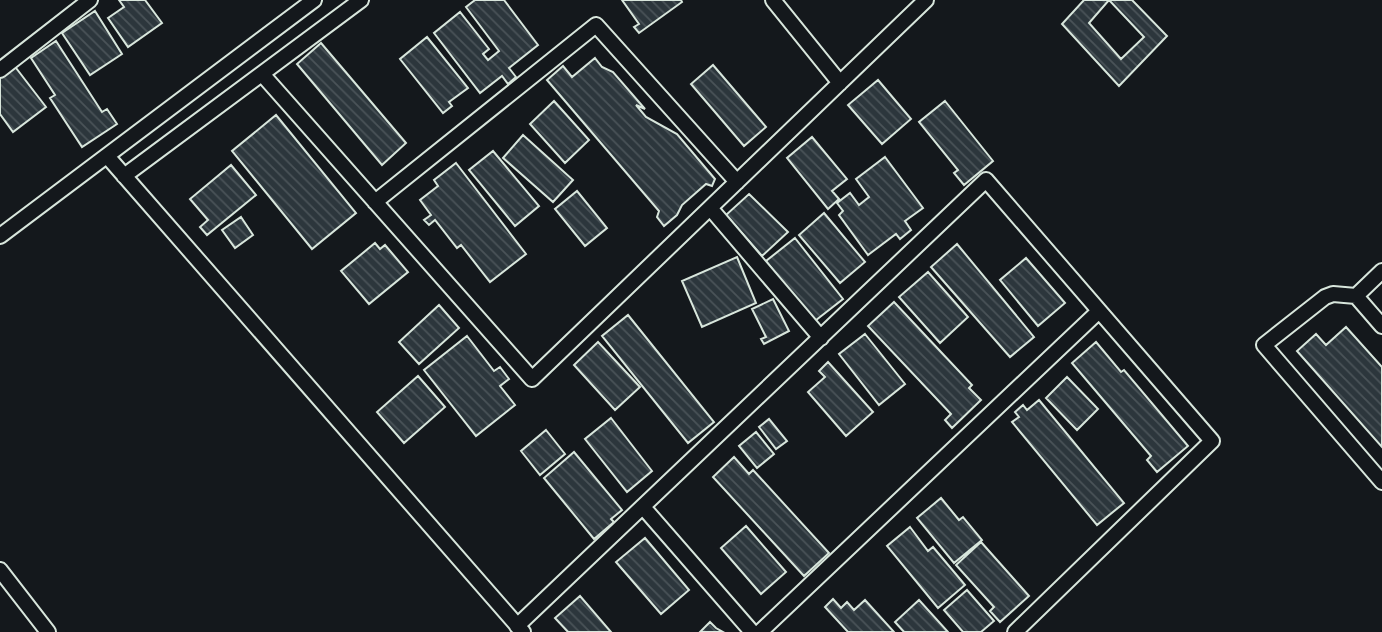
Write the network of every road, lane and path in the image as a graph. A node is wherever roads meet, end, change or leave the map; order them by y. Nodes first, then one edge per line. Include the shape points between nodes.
1 (90, 0) edge
2 (314, 0) edge
3 (361, 0) edge
4 (772, 0) edge
5 (926, 0) edge
6 (0, 70) edge
7 (261, 74) junction
8 (840, 83) junction
9 (107, 156) junction
10 (124, 176) junction
11 (737, 182) junction
12 (375, 202) junction
13 (710, 209) junction
14 (0, 236) edge
15 (1382, 271) edge
16 (1356, 296) junction
17 (1099, 311) junction
18 (1382, 326) edge
19 (821, 338) junction
20 (1382, 482) edge
21 (643, 506) junction
22 (0, 570) edge
23 (520, 629) edge
24 (48, 632) edge
25 (752, 632) edge
26 (760, 632) edge
27 (1015, 632) edge

1 - 6 street
2 - 9 street
3 - 7 street
4 - 8 street
5 - 8 street
7 - 10 street
7 - 12 street
8 - 11 street
9 - 10 street
9 - 14 street
10 - 23 street
11 - 12 street via 596,25
11 - 13 street
12 - 13 street via 533,379
13 - 19 street
15 - 16 street
16 - 18 street
16 - 20 street via 1325,297 1264,345
17 - 19 street via 986,180
17 - 26 street
17 - 27 street via 1212,440
19 - 21 street
21 - 23 street
21 - 25 street
22 - 24 street

